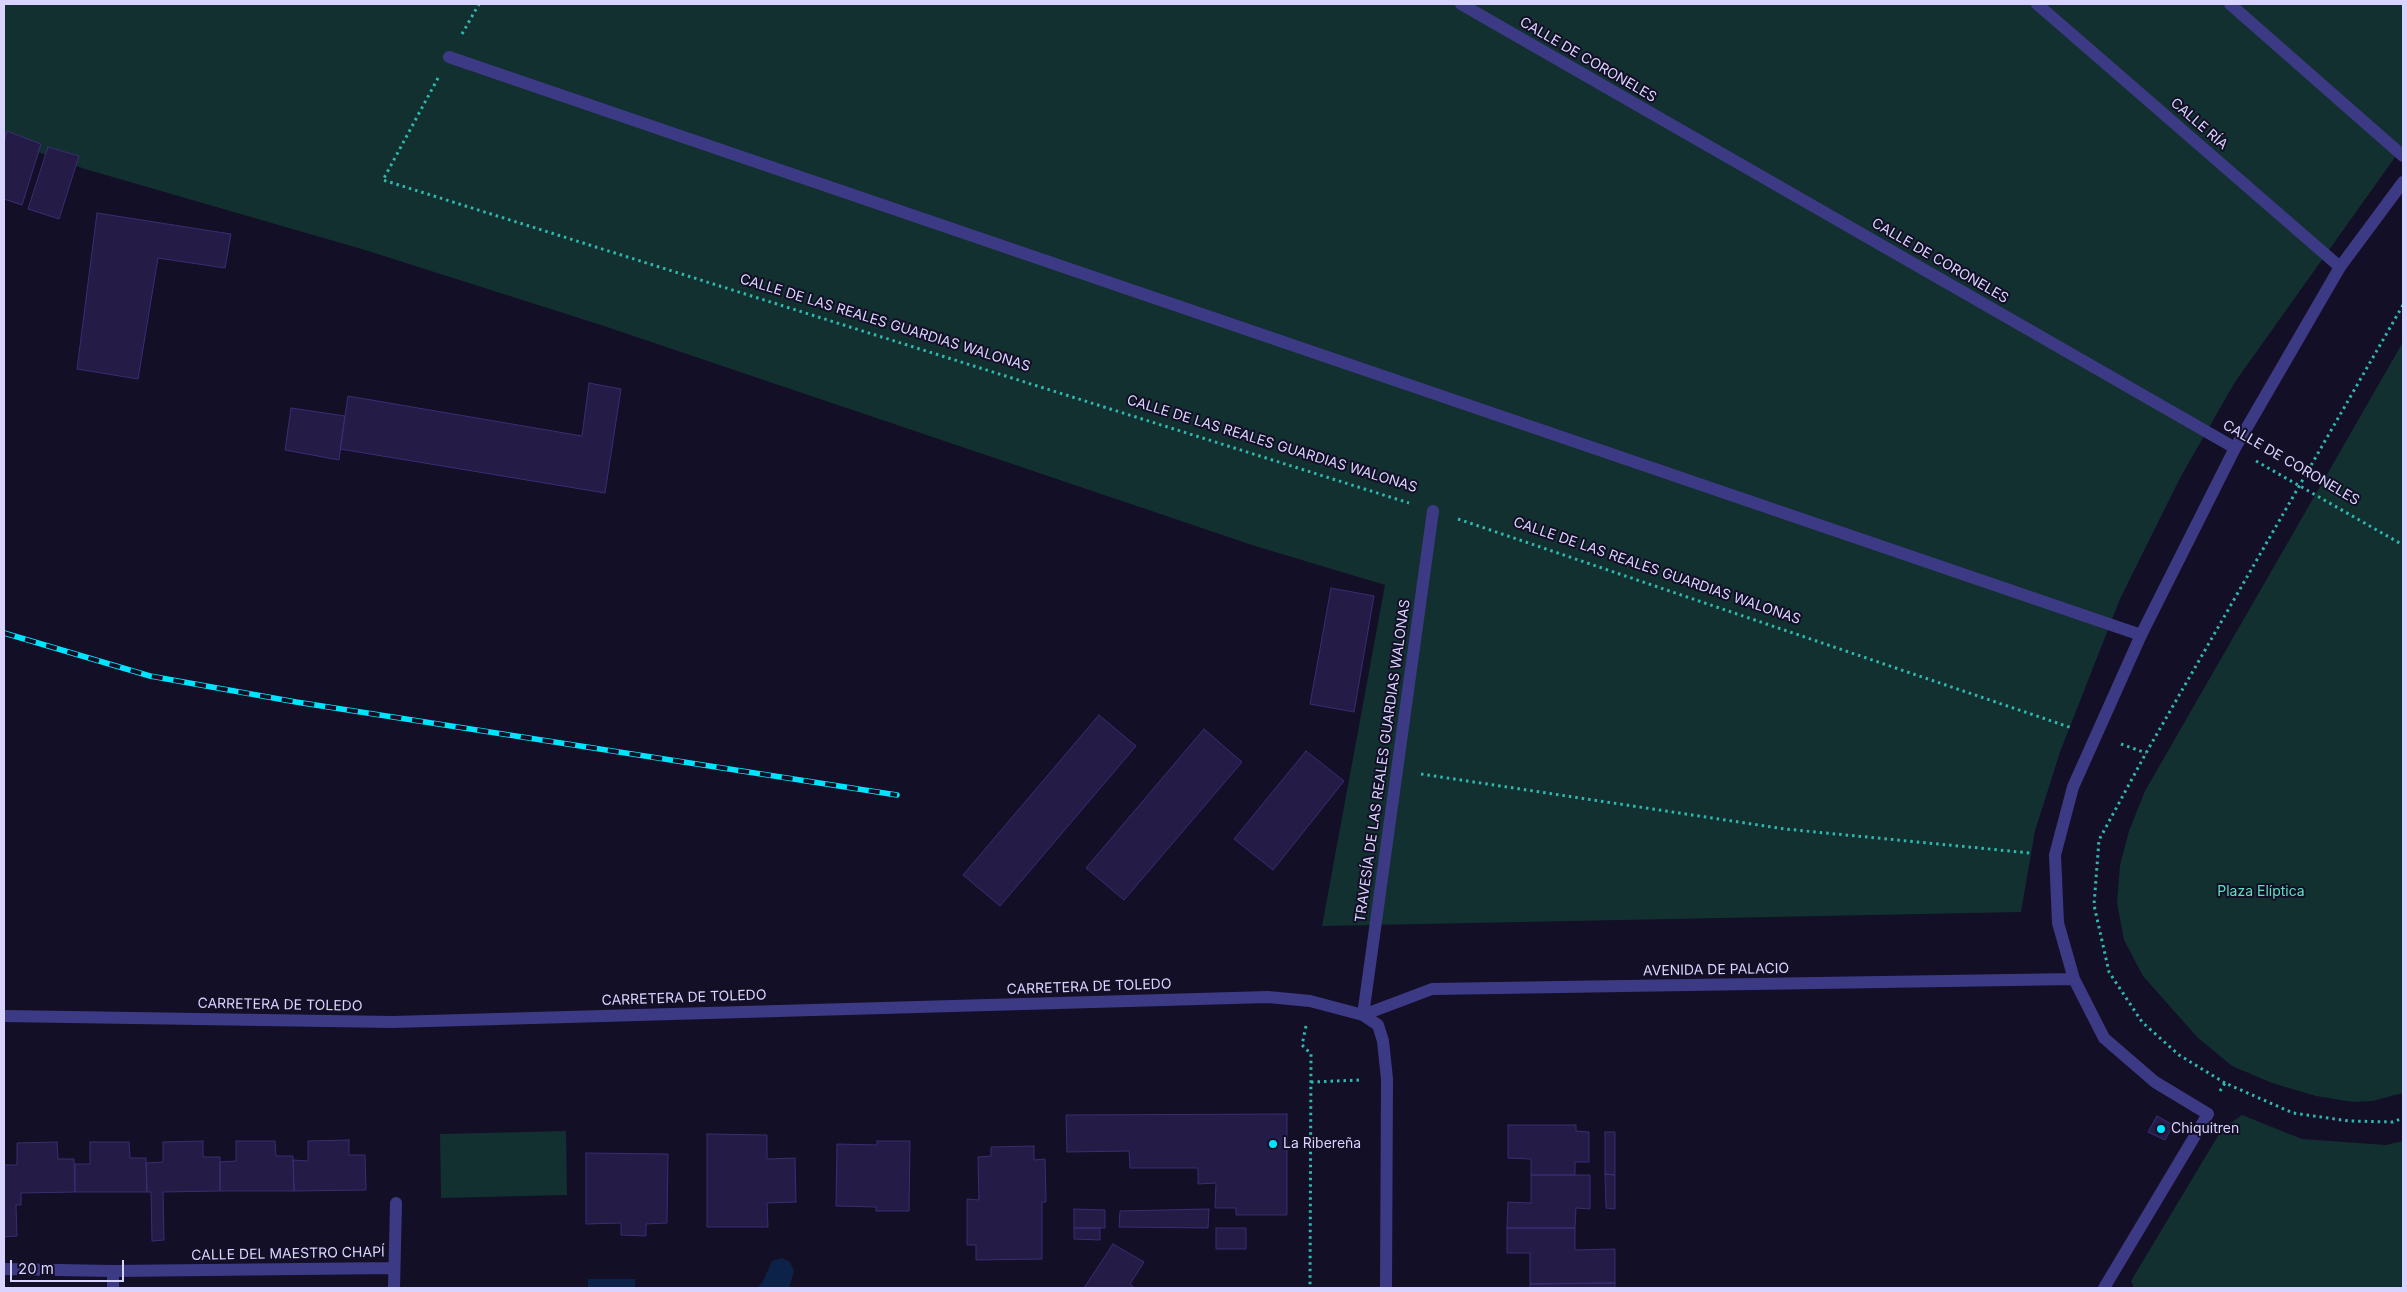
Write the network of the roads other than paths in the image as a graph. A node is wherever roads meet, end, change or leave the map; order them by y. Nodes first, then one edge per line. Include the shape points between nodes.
1 (1461, 4) edge
2 (2037, 4) edge
3 (2230, 4) edge
4 (449, 58) road end
5 (2403, 156) edge
6 (2403, 182) edge
7 (2340, 267) junction
8 (2235, 448) junction
9 (1433, 511) road end
10 (2140, 635) junction
11 (2074, 979) junction
12 (1363, 1015) junction
13 (4, 1016) edge
14 (396, 1203) dead end
15 (393, 1268) junction
16 (4, 1269) edge
17 (113, 1271) junction
18 (113, 1288) edge
19 (394, 1288) edge
20 (1386, 1288) edge
21 (2104, 1288) edge

1 - 8 street, CALLE DE CORONELES
2 - 7 street, CALLE RÍA
3 - 5 street
4 - 10 street
6 - 7 street
7 - 8 street
8 - 10 street
9 - 12 street, TRAVESÍA DE LAS REALES GUARDIAS WALONAS
10 - 11 street via 2073,787 2055,855 2058,923
11 - 12 street, AVENIDA DE PALACIO via 1432,989
11 - 21 street via 2104,1038 2155,1082 2208,1114
12 - 13 street, CARRETERA DE TOLEDO via 1310,1001 1268,996 393,1022
12 - 20 street via 1378,1025 1383,1041 1386,1079
14 - 15 street
15 - 17 street, CALLE DEL MAESTRO CHAPÍ
15 - 19 street
16 - 17 street, CALLE DEL MAESTRO CHAPÍ
17 - 18 street

